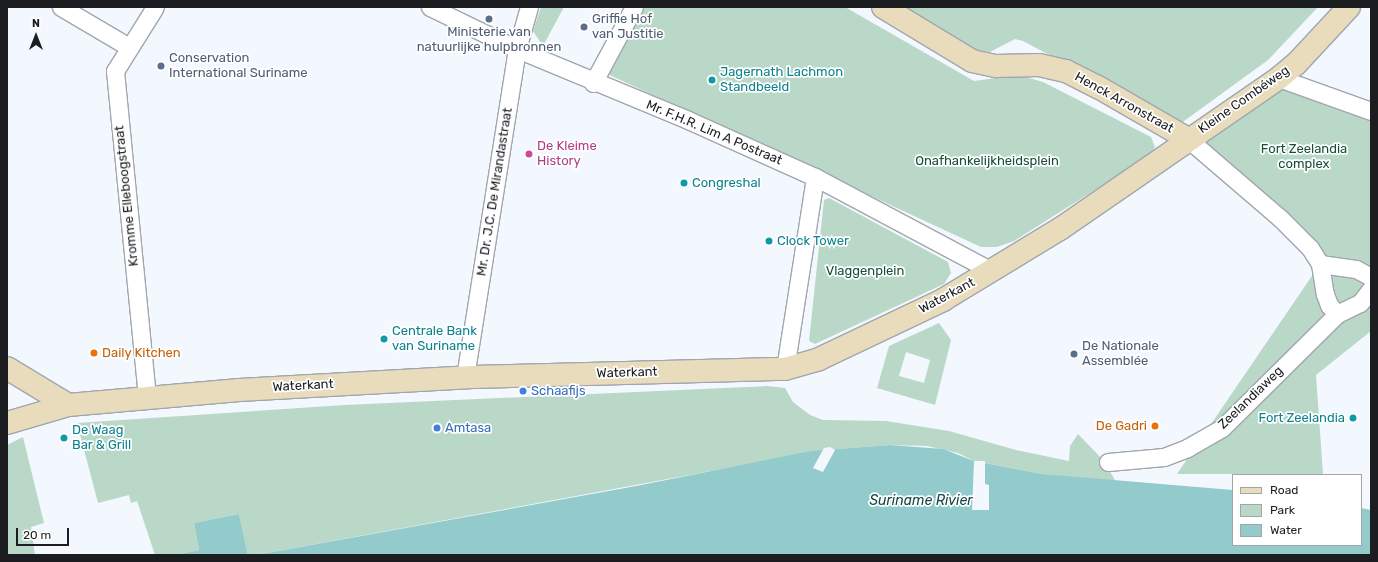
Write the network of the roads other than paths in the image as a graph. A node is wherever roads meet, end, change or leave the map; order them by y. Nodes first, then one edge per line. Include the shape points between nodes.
1 (61, 7) edge
2 (155, 7) edge
3 (430, 7) edge
4 (529, 7) edge
5 (634, 7) edge
6 (883, 7) edge
7 (1349, 7) edge
8 (129, 47) junction
9 (517, 49) junction
10 (1279, 78) junction
11 (593, 82) junction
12 (1371, 111) edge
13 (1188, 139) junction
14 (815, 177) junction
15 (1320, 264) junction
16 (992, 271) junction
17 (1371, 278) edge
18 (1371, 289) edge
19 (1337, 314) junction
20 (7, 368) edge
21 (784, 370) junction
22 (466, 378) junction
23 (147, 397) junction
24 (68, 405) junction
25 (7, 423) edge
26 (1108, 462) dead end

1 - 8 street
2 - 8 street, Kromme Elleboogstraat
3 - 9 street, Mr. F.H.R. Lim A Postraat
4 - 9 street, Mr. Dr. J.C. De Mirandastraat
5 - 11 street
6 - 13 main road, Henck Arronstraat via 972,61 996,66 1039,64 1066,71
7 - 10 main road, Kleine Combéweg via 1297,63
8 - 23 street, Kromme Elleboogstraat via 116,68 115,75
9 - 11 street, Mr. F.H.R. Lim A Postraat
9 - 22 street, Mr. Dr. J.C. De Mirandastraat
10 - 12 street
10 - 13 main road, Kleine Combéweg
11 - 14 street, Mr. F.H.R. Lim A Postraat via 688,120
13 - 15 street via 1280,218 1310,248
13 - 16 main road, Waterkant via 1060,229
14 - 16 street, Mr. F.H.R. Lim A Postraat
14 - 21 street
15 - 17 street via 1356,269
15 - 19 street via 1325,294 1329,305
16 - 21 main road, Waterkant via 943,300 830,354
18 - 19 street, Zeelandiaweg via 1360,302
19 - 26 street, Zeelandiaweg via 1222,428 1187,448 1164,456
20 - 24 main road
21 - 22 main road, Waterkant
22 - 23 main road, Waterkant
23 - 24 main road, Waterkant
24 - 25 main road, Waterkant

